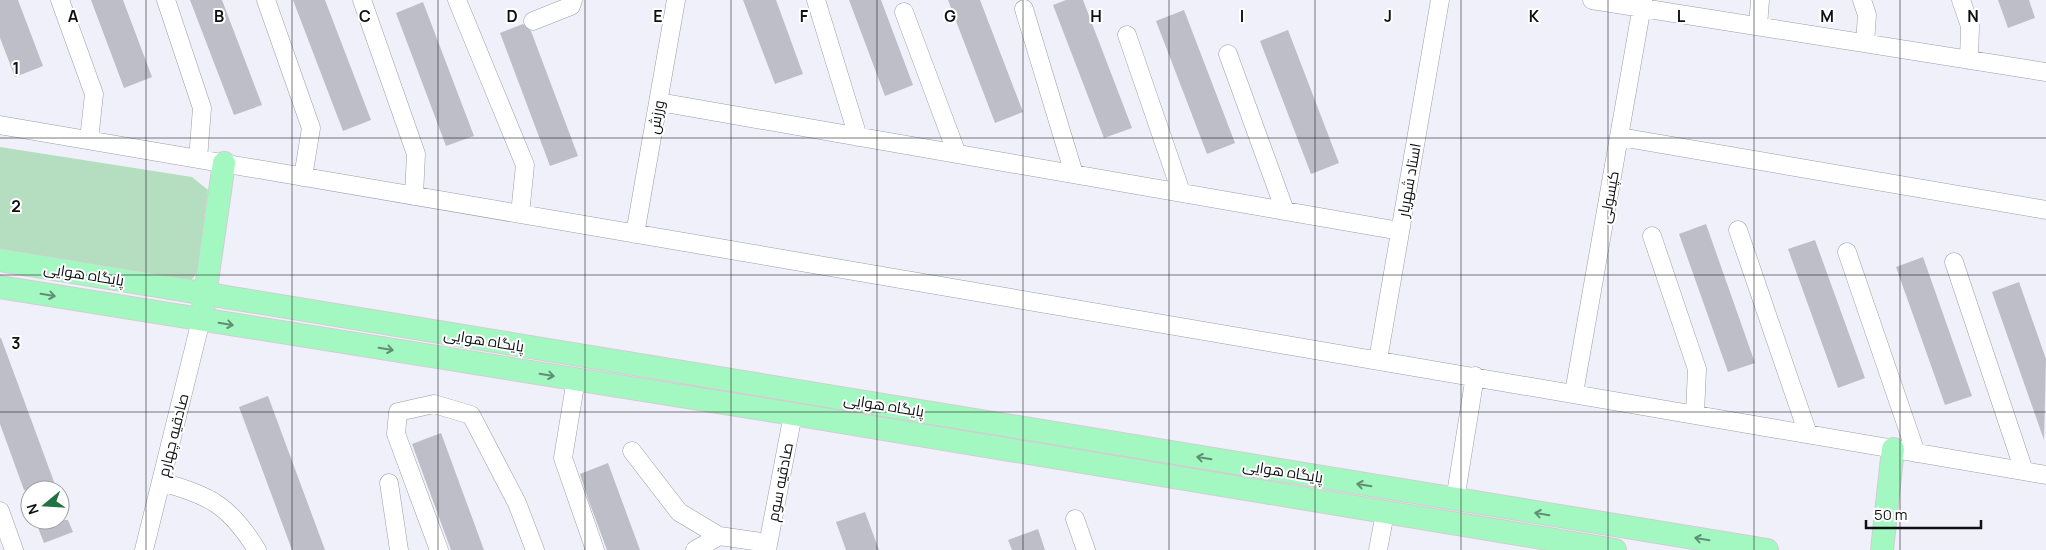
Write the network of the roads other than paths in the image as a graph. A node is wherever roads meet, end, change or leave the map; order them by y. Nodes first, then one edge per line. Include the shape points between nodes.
1 (60, 0) edge
2 (166, 0) edge
3 (266, 0) edge
4 (362, 0) edge
5 (457, 0) edge
6 (573, 0) edge
7 (675, 0) edge
8 (816, 0) edge
9 (1440, 0) edge
10 (1592, 0) edge
11 (1760, 0) edge
12 (1862, 0) edge
13 (1961, 0) edge
14 (1642, 4) edge
15 (1024, 9) dead end
16 (904, 12) dead end
17 (533, 21) dead end
18 (1758, 26) junction
19 (1127, 35) dead end
20 (1865, 44) junction
21 (1228, 54) dead end
22 (1969, 60) junction
23 (2046, 72) edge
24 (658, 102) junction
25 (0, 124) edge
26 (858, 137) junction
27 (1620, 137) junction
28 (89, 140) junction
29 (957, 154) junction
30 (198, 159) junction
31 (224, 163) junction
32 (1074, 174) junction
33 (303, 177) junction
34 (1181, 192) junction
35 (414, 196) junction
36 (2046, 210) edge
37 (1285, 211) junction
38 (520, 214) junction
39 (1400, 230) junction
40 (1738, 230) dead end
41 (636, 234) junction
42 (1652, 236) dead end
43 (1847, 252) dead end
44 (0, 260) edge
45 (1954, 262) dead end
46 (0, 287) edge
47 (207, 294) junction
48 (201, 320) junction
49 (1378, 360) junction
50 (1475, 376) junction
51 (576, 379) junction
52 (798, 391) junction
53 (1574, 393) junction
54 (794, 414) junction
55 (1695, 414) junction
56 (1808, 434) junction
57 (1893, 449) junction
58 (632, 451) dead end
59 (1916, 453) junction
60 (2024, 471) junction
61 (2046, 475) edge
62 (161, 482) junction
63 (389, 483) dead end
64 (1390, 489) junction
65 (1455, 500) junction
66 (0, 511) edge
67 (1385, 513) junction
68 (1075, 519) dead end
69 (719, 536) junction
70 (768, 547) edge
71 (14, 550) edge
72 (144, 550) edge
73 (257, 550) edge
74 (399, 550) edge
75 (439, 550) edge
76 (536, 550) edge
77 (595, 550) edge
78 (695, 550) edge
79 (1086, 550) edge
80 (1378, 550) edge
81 (1615, 550) edge
82 (1768, 550) edge
83 (1882, 550) edge

1 - 28 street via 94,94
2 - 30 street via 202,108
3 - 33 street via 311,128
4 - 35 street via 416,154
5 - 38 street via 525,166
6 - 17 street via 571,6
7 - 24 street, ورزش
8 - 26 street
9 - 39 street, استاد شهریار
10 - 14 street
11 - 18 street
12 - 20 street via 1867,15
13 - 22 street via 1970,26
14 - 18 street
14 - 27 street, کپسولی
15 - 32 street
16 - 29 street
18 - 20 street
19 - 34 street
20 - 22 street
21 - 37 street
22 - 23 street
24 - 26 street
24 - 41 street, ورزش
25 - 28 street
26 - 29 street
27 - 36 street
27 - 53 street, کپسولی
28 - 30 street
29 - 32 street
30 - 31 street
31 - 33 street
31 - 47 main road
32 - 34 street
33 - 35 street
34 - 37 street
35 - 38 street
37 - 39 street
38 - 41 street
39 - 49 street, استاد شهریار
40 - 56 street
41 - 49 street
42 - 55 street via 1697,369
43 - 59 street
44 - 47 main road, پایگاه هوایی
45 - 60 street
46 -> 48 main road, پایگاه هوایی
47 - 48 main road
47 - 52 main road, پایگاه هوایی
48 -> 51 main road, پایگاه هوایی
48 - 62 street, صادقیه چهارم
49 - 50 street
50 - 53 street
50 - 65 street
51 - 54 main road, پایگاه هوایی
51 - 77 street via 563,458
52 - 54 main road
64 -> 52 main road, پایگاه هوایی
53 - 55 street
54 - 67 main road, پایگاه هوایی
54 - 70 street, صادقیه سوم
55 - 56 street
56 - 57 street
57 - 59 street
57 - 83 main road
58 - 69 street via 679,512
59 - 60 street
60 - 61 street
62 - 72 street, صادقیه چهارم
62 - 73 street via 193,491 219,504 244,529
63 - 74 street
64 - 65 main road, پایگاه هوایی
64 - 67 main road
82 -> 65 main road, پایگاه هوایی
66 - 71 street
67 - 80 street
67 - 81 main road, پایگاه هوایی
68 - 79 street
69 - 70 street
69 - 78 street
75 - 76 street via 396,434 398,412 434,404 472,414 517,503

